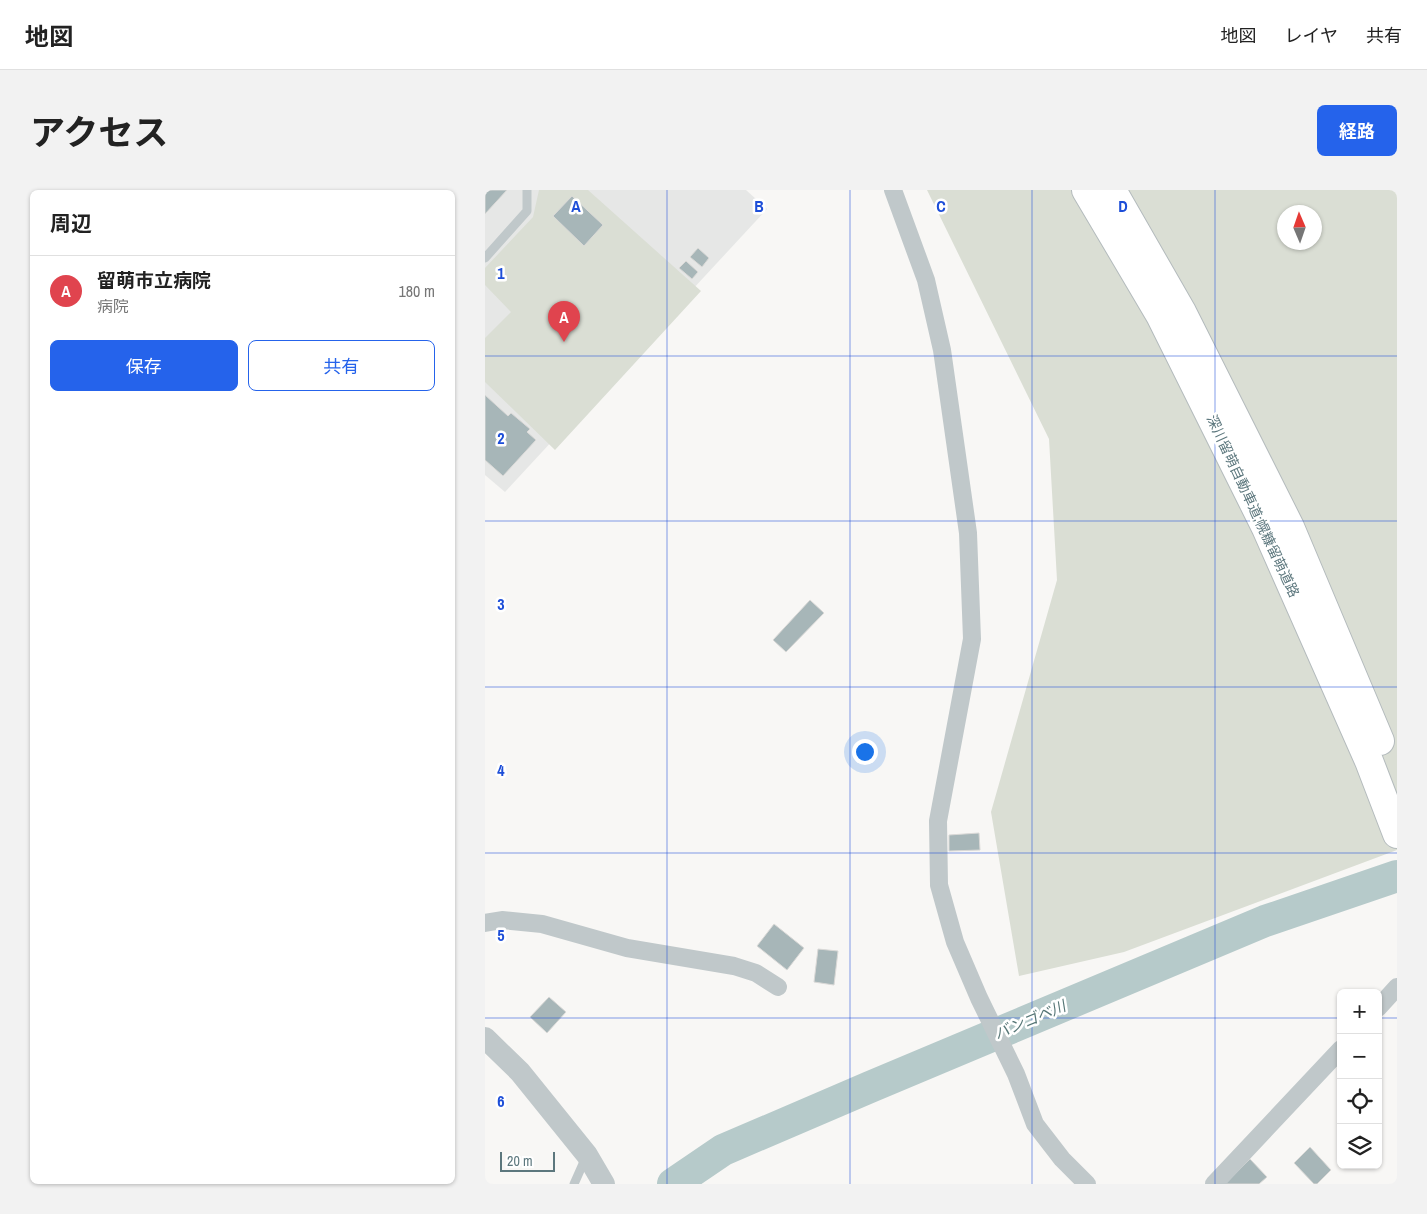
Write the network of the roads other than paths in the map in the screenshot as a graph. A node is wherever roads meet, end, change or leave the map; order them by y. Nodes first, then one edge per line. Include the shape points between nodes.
1 (527, 190) edge
2 (893, 190) edge
3 (1086, 190) edge
4 (1112, 190) edge
5 (485, 258) edge
6 (1377, 757) junction
7 (1397, 782) edge
8 (1397, 834) edge
9 (485, 923) edge
10 (778, 987) dead end
11 (1397, 987) edge
12 (1382, 1004) edge
13 (485, 1038) edge
14 (1337, 1053) edge
15 (587, 1155) junction
16 (604, 1183) edge
17 (574, 1184) edge
18 (1087, 1184) edge
19 (1213, 1184) edge

1 - 5 lane via 527,212
2 - 18 street via 926,280 942,350 968,533 971,639 938,821 939,886 955,942 1016,1074 1035,1124 1062,1159
3 - 6 highway, 深川留萌自動車道;幌糠留萌道路 via 1159,315
4 - 6 highway, 深川留萌自動車道;幌糠留萌道路 via 1181,312 1290,527
6 - 7 highway, 深川留萌自動車道;幌糠留萌道路
6 - 8 highway, 深川留萌自動車道;幌糠留萌道路
9 - 10 street via 503,920 542,924 627,948 734,966 756,973
11 - 12 street
13 - 15 street via 520,1072
14 - 19 street
15 - 16 street
15 - 17 lane

